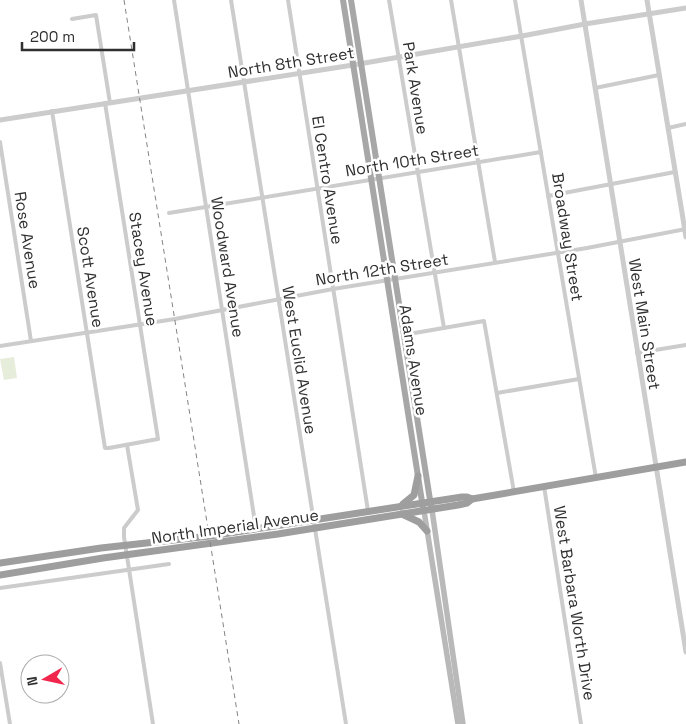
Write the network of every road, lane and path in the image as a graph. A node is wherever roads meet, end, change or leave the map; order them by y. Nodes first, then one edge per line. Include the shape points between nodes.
1 (174, 0) edge
2 (231, 0) edge
3 (288, 0) edge
4 (344, 0) edge
5 (351, 0) edge
6 (389, 0) edge
7 (451, 0) edge
8 (516, 0) edge
9 (581, 0) edge
10 (647, 0) edge
11 (686, 8) edge
12 (649, 14) junction
13 (72, 19) dead end
14 (585, 24) junction
15 (522, 36) junction
16 (459, 47) junction
17 (399, 57) junction
18 (362, 63) junction
19 (353, 65) junction
20 (299, 73) junction
21 (659, 75) junction
22 (243, 82) junction
23 (595, 88) junction
24 (188, 90) junction
25 (108, 103) junction
26 (52, 111) junction
27 (0, 120) edge
28 (686, 124) edge
29 (668, 128) junction
30 (0, 142) edge
31 (541, 152) junction
32 (479, 161) junction
33 (417, 171) junction
34 (675, 172) junction
35 (375, 179) junction
36 (610, 183) junction
37 (317, 188) junction
38 (548, 196) junction
39 (262, 197) junction
40 (206, 207) junction
41 (169, 213) dead end
42 (685, 230) edge
43 (686, 237) edge
44 (619, 241) junction
45 (558, 252) junction
46 (494, 262) junction
47 (434, 273) junction
48 (394, 280) junction
49 (387, 281) junction
50 (333, 289) junction
51 (278, 300) junction
52 (222, 310) junction
53 (140, 324) junction
54 (444, 328) junction
55 (87, 332) junction
56 (400, 336) junction
57 (31, 341) junction
58 (686, 345) edge
59 (0, 346) edge
60 (637, 352) junction
61 (579, 379) junction
62 (497, 392) junction
63 (127, 445) junction
64 (686, 462) edge
65 (656, 467) junction
66 (418, 476) junction
67 (596, 478) junction
68 (544, 486) junction
69 (514, 492) junction
70 (427, 507) junction
71 (385, 509) junction
72 (368, 511) junction
73 (402, 514) junction
74 (312, 520) junction
75 (314, 528) junction
76 (427, 531) junction
77 (257, 533) junction
78 (125, 545) junction
79 (126, 555) junction
80 (0, 563) edge
81 (169, 564) dead end
82 (129, 569) junction
83 (0, 575) edge
84 (434, 575) junction
85 (0, 588) edge
86 (446, 607) junction
87 (444, 615) junction
88 (686, 652) edge
89 (0, 664) edge
90 (10, 724) edge
91 (153, 724) edge
92 (346, 724) edge
93 (458, 724) edge
94 (463, 724) edge
95 (581, 724) edge

1 - 24 street, Woodward Avenue
2 - 22 street, West Euclid Avenue
3 - 20 street, El Centro Avenue
4 - 19 main road, Adams Avenue
5 - 18 main road, Adams Avenue
6 - 17 street, Park Avenue
7 - 16 street
8 - 15 street, Broadway Street
9 - 14 street, West Main Street
10 - 12 street
11 - 12 street, North 8th Street
12 - 14 street, North 8th Street
12 - 21 street
13 - 25 street, Stacey Avenue via 96,15
14 - 15 street, North 8th Street
14 - 23 street, West Main Street
15 - 16 street, North 8th Street
15 - 31 street, Broadway Street
16 - 17 street, North 8th Street
16 - 32 street
17 - 18 street, North 8th Street
17 - 33 street, Park Avenue
18 - 19 street, North 8th Street
18 - 35 main road, Adams Avenue
19 - 20 street, North 8th Street
19 - 35 main road, Adams Avenue
20 - 22 street, North 8th Street
20 - 37 street, El Centro Avenue
21 - 23 street
21 - 29 street
22 - 24 street, North 8th Street
22 - 39 street, West Euclid Avenue
23 - 36 street, West Main Street
24 - 25 street, North 8th Street
24 - 40 street, Woodward Avenue
25 - 26 street, North 8th Street
25 - 53 street, Stacey Avenue
26 - 27 street, North 8th Street
26 - 55 street, Scott Avenue
28 - 29 street
29 - 34 street
30 - 57 street, Rose Avenue
31 - 32 street, North 10th Street
31 - 38 street, Broadway Street
32 - 33 street, North 10th Street
32 - 46 street
33 - 35 street, North 10th Street
33 - 47 street, Park Avenue
34 - 36 street
34 - 42 street
35 - 37 street, North 10th Street
35 - 48 main road, Adams Avenue
35 - 49 main road, Adams Avenue
36 - 38 street
36 - 44 street, West Main Street
37 - 39 street, North 10th Street
37 - 50 street, El Centro Avenue
38 - 45 street, Broadway Street
39 - 40 street, North 10th Street
39 - 51 street, West Euclid Avenue
40 - 41 street, North 10th Street
40 - 52 street, Woodward Avenue
42 - 43 street
42 - 44 street, North 12th Street
44 - 45 street, North 12th Street
44 - 60 street, West Main Street
45 - 46 street, North 12th Street
45 - 61 street, Broadway Street
46 - 47 street, North 12th Street
47 - 48 street, North 12th Street
47 - 54 street, Park Avenue
48 - 49 street, North 12th Street
48 - 56 main road, Adams Avenue
49 - 50 street, North 12th Street
49 - 56 main road, Adams Avenue
50 - 51 street, North 12th Street
50 - 72 street, El Centro Avenue
51 - 52 street, North 12th Street
51 - 74 street, West Euclid Avenue
52 - 53 street, North 12th Street
52 - 77 street, Woodward Avenue
53 - 55 street, North 12th Street
53 - 63 street, Stacey Avenue via 158,439
54 - 56 street
54 - 62 street via 484,321
55 - 57 street, North 12th Street
55 - 63 street, Scott Avenue via 105,448
56 - 66 main road, Adams Avenue
56 - 70 main road, Adams Avenue
57 - 59 street, North 12th Street
58 - 60 street
60 - 65 street, West Main Street
61 - 62 street
61 - 67 street, Broadway Street
62 - 69 street
63 - 78 street via 138,510 124,528
64 - 65 highway, North Imperial Avenue
65 - 67 highway, North Imperial Avenue
65 - 88 street, West Main Street
66 - 70 main road, Adams Avenue
66 - 71 highway via 411,499
67 - 68 highway, North Imperial Avenue
68 - 69 highway, North Imperial Avenue
68 - 95 street, West Barbara Worth Drive
69 - 70 highway, North Imperial Avenue via 472,499 462,497
70 - 71 highway, North Imperial Avenue
70 - 73 highway, North Imperial Avenue
70 - 76 main road, Adams Avenue
70 - 86 main road, Adams Avenue
71 - 72 highway, North Imperial Avenue
72 - 74 highway, North Imperial Avenue
73 - 75 highway, North Imperial Avenue
73 - 76 highway
74 - 75 street, West Euclid Avenue
74 - 77 highway, North Imperial Avenue
75 - 77 highway, North Imperial Avenue
75 - 92 street, West Euclid Avenue
76 - 84 main road, Adams Avenue
77 - 78 highway, North Imperial Avenue
77 - 79 highway, North Imperial Avenue
78 - 79 street
78 - 80 highway, North Imperial Avenue
79 - 82 street
79 - 83 highway, North Imperial Avenue
81 - 82 street
82 - 85 street
82 - 91 street
84 - 86 main road
84 - 87 main road, Adams Avenue
86 - 87 main road, Adams Avenue
87 - 93 main road, Adams Avenue
87 - 94 main road, Adams Avenue
89 - 90 street

